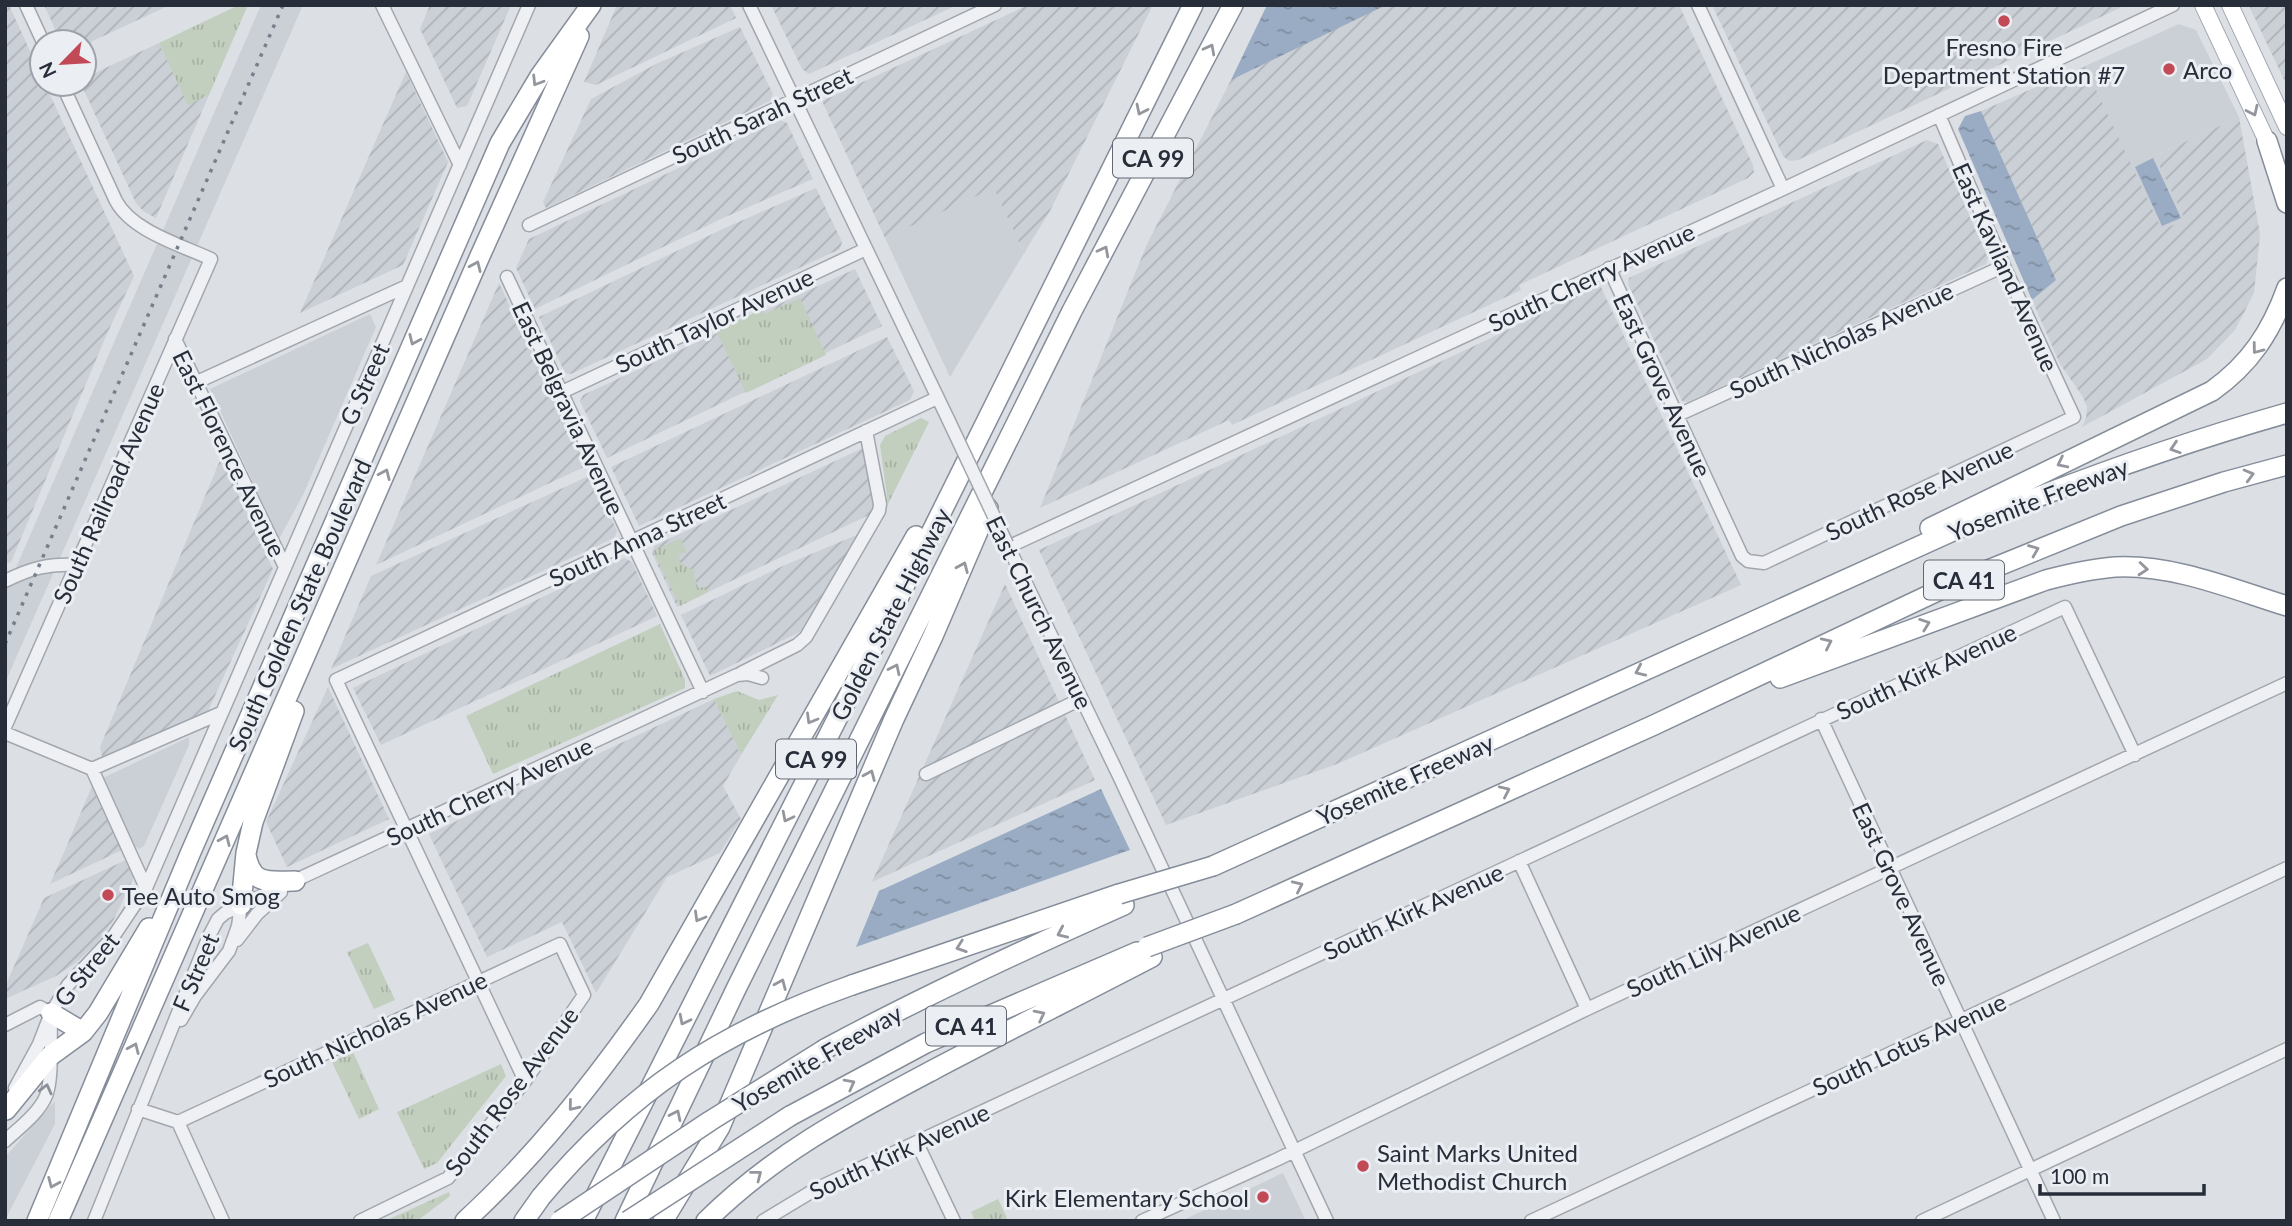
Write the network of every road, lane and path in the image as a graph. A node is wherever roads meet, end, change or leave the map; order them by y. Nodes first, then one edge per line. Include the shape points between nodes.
1 (26, 5) edge
2 (382, 5) edge
3 (529, 5) edge
4 (592, 5) edge
5 (749, 5) edge
6 (995, 5) edge
7 (1194, 5) edge
8 (1233, 5) edge
9 (1698, 5) edge
10 (2174, 5) edge
11 (2203, 5) edge
12 (2230, 5) edge
13 (37, 28) edge
14 (68, 98) edge
15 (794, 100) junction
16 (1939, 115) junction
17 (2287, 127) edge
18 (2267, 141) junction
19 (460, 164) junction
20 (2287, 181) edge
21 (1783, 189) junction
22 (2287, 203) edge
23 (529, 225) dead end
24 (866, 249) junction
25 (2004, 266) junction
26 (1609, 268) junction
27 (507, 277) dead end
28 (407, 286) junction
29 (2287, 288) edge
30 (1049, 297) junction
31 (1072, 311) junction
32 (176, 339) junction
33 (197, 382) junction
34 (562, 392) junction
35 (937, 398) junction
36 (2287, 413) edge
37 (1678, 415) junction
38 (2074, 417) joint
39 (866, 431) junction
40 (2287, 465) edge
41 (368, 512) junction
42 (632, 541) junction
43 (1007, 546) junction
44 (1764, 563) joint
45 (75, 565) junction
46 (285, 567) junction
47 (5, 581) edge
48 (2287, 606) edge
49 (1702, 643) junction
50 (737, 675) junction
51 (762, 678) dead end
52 (2287, 683) edge
53 (703, 692) junction
54 (1081, 699) junction
55 (221, 713) junction
56 (1821, 719) junction
57 (1654, 725) junction
58 (5, 727) edge
59 (5, 733) edge
60 (2136, 755) junction
61 (92, 769) junction
62 (926, 774) dead end
63 (407, 830) junction
64 (246, 853) junction
65 (190, 854) junction
66 (1519, 861) junction
67 (1890, 868) junction
68 (2287, 868) edge
69 (295, 881) junction
70 (146, 888) junction
71 (1122, 900) junction
72 (241, 905) junction
73 (229, 951) junction
74 (1149, 952) junction
75 (478, 981) junction
76 (584, 995) joint
77 (1224, 1000) junction
78 (1587, 1009) junction
79 (51, 1013) junction
80 (1961, 1020) junction
81 (5, 1025) edge
82 (83, 1032) junction
83 (2287, 1049) edge
84 (50, 1056) junction
85 (154, 1072) junction
86 (525, 1081) junction
87 (138, 1109) junction
88 (5, 1110) edge
89 (178, 1122) junction
90 (5, 1141) edge
91 (917, 1143) junction
92 (1295, 1150) junction
93 (2030, 1170) junction
94 (663, 1220) edge
95 (37, 1221) edge
96 (58, 1221) edge
97 (94, 1221) edge
98 (223, 1221) edge
99 (360, 1221) edge
100 (466, 1221) edge
101 (524, 1221) edge
102 (560, 1221) edge
103 (583, 1221) edge
104 (626, 1221) edge
105 (706, 1221) edge
106 (763, 1221) edge
107 (954, 1221) edge
108 (1142, 1221) edge
109 (1327, 1221) edge
110 (1531, 1221) edge
111 (1922, 1221) edge
112 (2054, 1221) edge

1 - 13 street
2 - 19 street
3 - 19 street, G Street
41 -> 4 highway, South Golden State Boulevard
4 -> 65 highway, South Golden State Boulevard via 540,76 500,143
5 - 15 street, East Church Avenue
6 - 15 street, South Sarah Street
7 -> 30 highway, Golden State Highway / CA 99
31 -> 8 highway, Golden State Highway / CA 99
9 - 21 street
10 - 16 street, South Cherry Avenue
11 -> 18 main road
12 - 17 main road
14 - 32 street, South Railroad Avenue via 125,214 211,259
15 - 23 street, South Sarah Street
15 - 24 street, East Church Avenue
16 - 21 street, South Cherry Avenue
16 - 25 street, East Kaviland Avenue
18 - 20 main road
18 - 22 highway
19 - 28 street, G Street
21 - 26 street, South Cherry Avenue
24 - 34 street, South Taylor Avenue
24 - 35 street, East Church Avenue
25 - 37 street, South Nicholas Avenue
25 - 38 street, East Kaviland Avenue
26 - 37 street, East Grove Avenue
26 - 43 street, South Cherry Avenue
27 - 34 street, East Belgravia Avenue
28 - 33 street
28 - 46 street, G Street
29 -> 49 highway via 2254,354 2212,391 1820,580
30 -> 100 highway via 1003,367 918,533 649,1004 553,1132
30 -> 103 highway, Golden State Highway / CA 99
94 -> 31 highway via 720,1127
104 -> 31 highway, Golden State Highway / CA 99
32 - 33 street, East Florence Avenue
32 - 45 street, South Railroad Avenue
33 - 46 street, East Florence Avenue
34 - 42 street, East Belgravia Avenue
35 - 39 street, South Anna Street
35 - 43 street, East Church Avenue, bridge
36 -> 49 highway, Yosemite Freeway / CA 41 via 2056,489
37 - 44 street, East Grove Avenue via 1742,556 1748,562
38 - 44 street, South Rose Avenue
39 - 42 street, South Anna Street
39 - 50 street, South Cherry Avenue via 879,511 806,637
57 -> 40 highway, Yosemite Freeway / CA 41 via 2031,551 2134,512
41 - 64 highway via 253,822
96 -> 41 highway, South Golden State Boulevard
42 - 53 street, East Belgravia Avenue
42 - 63 street, South Anna Street via 336,680
43 - 54 street, East Church Avenue
45 - 47 street via 39,567
45 - 58 street, South Railroad Avenue
46 - 55 street, G Street
57 -> 48 highway via 1998,597 2084,570 2146,568
49 -> 71 highway, Yosemite Freeway / CA 41, bridge via 1213,866
50 - 51 street
50 - 53 street, South Cherry Avenue
52 - 60 street, South Lily Avenue
53 - 63 street, South Cherry Avenue
54 - 62 street
54 - 77 street, East Church Avenue
55 - 61 street
55 - 70 street, G Street
56 - 60 street, South Kirk Avenue via 2066,607
56 - 66 street, South Kirk Avenue
56 - 67 street, East Grove Avenue
74 -> 57 highway, Yosemite Freeway / CA 41, bridge
59 - 61 street
60 - 67 street, South Lily Avenue
61 - 70 street
63 - 69 street, South Cherry Avenue
63 - 75 street
64 - 69 highway via 248,867 257,877
64 - 72 highway
65 - 82 highway
65 -> 95 highway, South Golden State Boulevard
66 - 77 street, South Kirk Avenue
66 - 78 street
67 - 78 street, South Lily Avenue
67 - 80 street, East Grove Avenue
68 - 80 street, South Lotus Avenue
69 - 72 street, South Cherry Avenue
69 - 73 street via 257,914
70 - 79 street, G Street
71 -> 101 highway, bridge via 852,985 735,1034 697,1056 613,1120
71 -> 102 highway, Yosemite Freeway / CA 41, bridge via 825,1049
72 - 73 street, F Street
72 - 85 street, F Street via 225,913 214,927
73 - 85 street, F Street via 195,996
104 -> 74 highway, Yosemite Freeway / CA 41, bridge via 790,1116 926,1044
105 -> 74 highway via 747,1183 813,1136
75 - 76 street, South Nicholas Avenue via 560,944
75 - 86 street
75 - 89 street, South Nicholas Avenue
76 - 86 street, South Rose Avenue
77 - 91 street, South Kirk Avenue
77 - 92 street, East Church Avenue
78 - 92 street, South Lily Avenue
79 - 81 street via 40,1007
79 - 82 highway
79 - 84 street, G Street
79 - 88 street, G Street
80 - 93 street, East Grove Avenue
80 - 110 street, South Lotus Avenue
82 - 84 highway
83 - 93 street
84 - 88 highway
90 -> 84 street, G Street via 46,1097
85 - 87 street, F Street
86 - 99 street, South Rose Avenue via 448,1178
87 - 89 street
87 - 97 street, F Street
89 - 98 street
91 - 106 street, South Kirk Avenue via 816,1189
91 - 107 street
92 - 108 street, South Lily Avenue
92 - 109 street, East Church Avenue
93 - 111 street
93 - 112 street, East Grove Avenue

